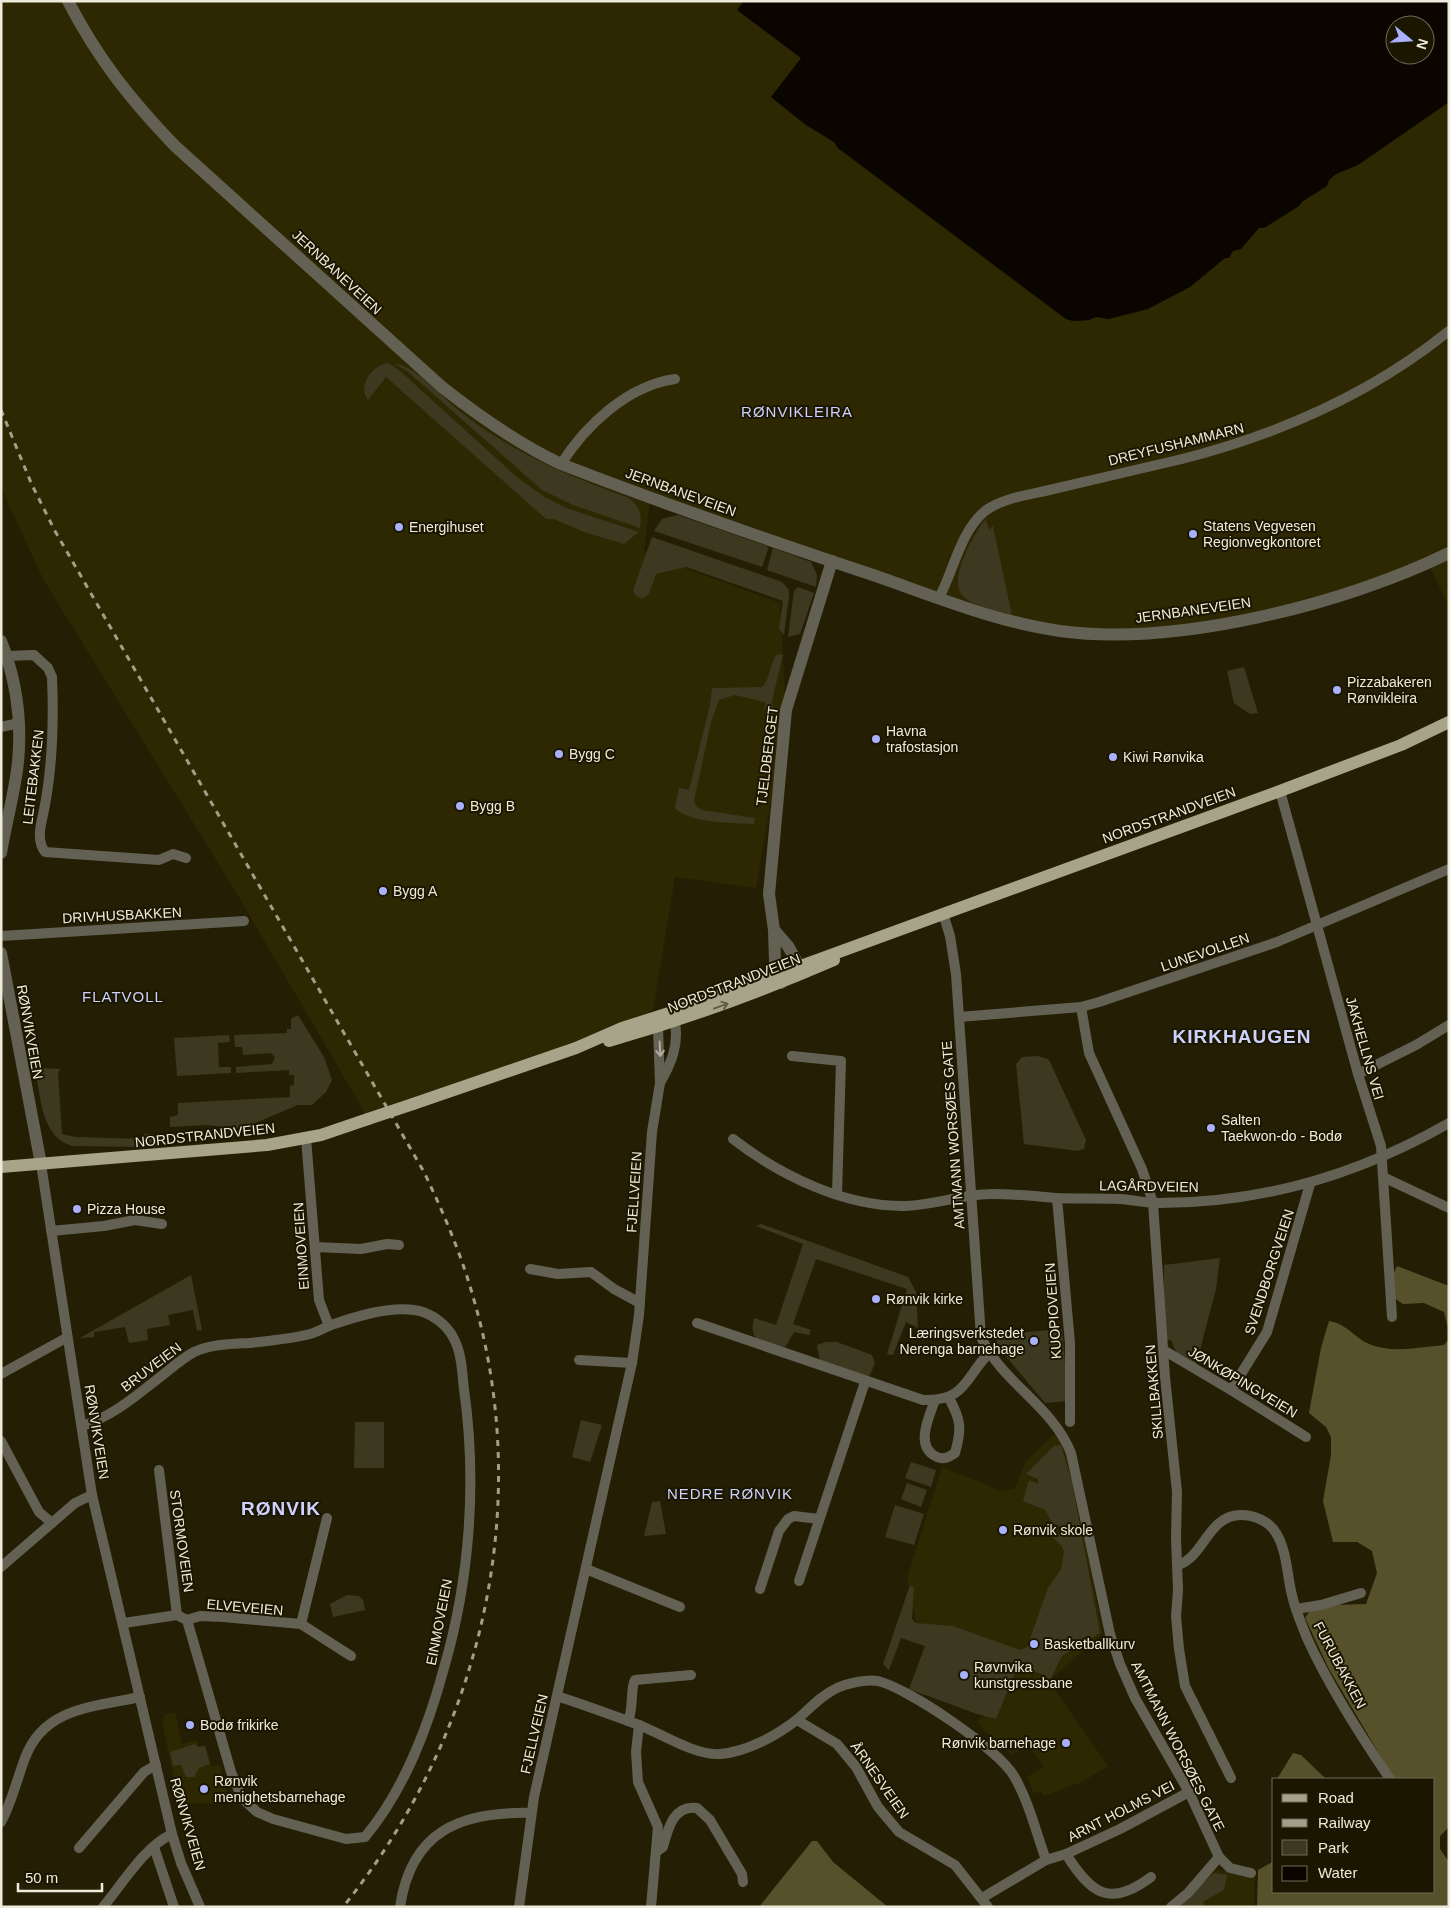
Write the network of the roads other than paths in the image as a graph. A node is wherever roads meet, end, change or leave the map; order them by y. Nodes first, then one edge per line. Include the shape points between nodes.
1 (68, 1) edge
2 (1449, 331) edge
3 (675, 379) dead end
4 (561, 464) junction
5 (1449, 553) edge
6 (832, 561) junction
7 (939, 598) junction
8 (1, 641) edge
9 (7, 656) junction
10 (1449, 722) edge
11 (19, 723) junction
12 (1, 726) edge
13 (1280, 791) junction
14 (1, 853) edge
15 (186, 858) dead end
16 (1449, 869) edge
17 (943, 913) junction
18 (244, 921) dead end
19 (1316, 927) junction
20 (774, 930) junction
21 (1, 936) edge
22 (1, 953) edge
23 (801, 969) junction
24 (779, 978) junction
25 (4, 993) edge
26 (1081, 1007) junction
27 (663, 1015) junction
28 (958, 1017) junction
29 (675, 1023) junction
30 (1449, 1026) edge
31 (658, 1028) junction
32 (576, 1048) junction
33 (792, 1056) dead end
34 (1358, 1074) junction
35 (660, 1083) junction
36 (1449, 1123) edge
37 (306, 1138) junction
38 (733, 1139) dead end
39 (1382, 1158) junction
40 (41, 1164) junction
41 (1, 1167) edge
42 (1383, 1177) junction
43 (1310, 1184) junction
44 (837, 1194) junction
45 (971, 1195) junction
46 (1057, 1198) junction
47 (1153, 1203) junction
48 (1449, 1208) edge
49 (162, 1224) dead end
50 (51, 1231) junction
51 (399, 1245) dead end
52 (315, 1246) junction
53 (530, 1269) dead end
54 (640, 1303) junction
55 (1392, 1317) dead end
56 (698, 1323) dead end
57 (329, 1326) junction
58 (66, 1338) junction
59 (1165, 1351) junction
60 (988, 1354) junction
61 (579, 1360) dead end
62 (632, 1363) junction
63 (1, 1374) edge
64 (865, 1382) junction
65 (1231, 1390) junction
66 (949, 1398) junction
67 (936, 1400) junction
68 (1070, 1422) dead end
69 (82, 1426) junction
70 (1306, 1437) dead end
71 (1, 1441) edge
72 (159, 1470) dead end
73 (92, 1495) junction
74 (327, 1518) dead end
75 (819, 1519) junction
76 (52, 1522) junction
77 (1178, 1565) junction
78 (1, 1567) edge
79 (586, 1569) junction
80 (798, 1581) dead end
81 (760, 1589) dead end
82 (1361, 1593) dead end
83 (680, 1607) dead end
84 (1296, 1609) junction
85 (176, 1615) junction
86 (187, 1620) junction
87 (124, 1623) junction
88 (301, 1624) junction
89 (351, 1656) dead end
90 (691, 1676) dead end
91 (557, 1696) junction
92 (140, 1697) junction
93 (797, 1720) junction
94 (628, 1722) junction
95 (639, 1725) junction
96 (156, 1765) junction
97 (1232, 1778) dead end
98 (1389, 1778) edge
99 (1188, 1792) junction
100 (531, 1813) junction
101 (1, 1822) edge
102 (172, 1834) junction
103 (154, 1847) junction
104 (79, 1848) dead end
105 (657, 1851) junction
106 (1066, 1854) junction
107 (1219, 1857) junction
108 (1046, 1860) junction
109 (1252, 1873) dead end
110 (1152, 1878) dead end
111 (743, 1882) dead end
112 (985, 1902) edge
113 (103, 1907) edge
114 (174, 1907) edge
115 (200, 1907) edge
116 (400, 1907) edge
117 (519, 1907) edge
118 (651, 1907) edge
119 (1171, 1907) edge

1 - 4 street, JERNBANEVEIEN via 106,67 175,146 442,387 484,421
2 - 7 street, DREYFUSHAMMARN via 1412,360 1377,381 1340,402 1272,432 1181,459 1030,494 985,510 964,540
3 - 4 street via 658,382 621,402 586,429
4 - 6 street, JERNBANEVEIEN
5 - 7 street, JERNBANEVEIEN via 1365,587 1308,604 1218,624 1147,634 1103,634 1021,624
6 - 7 street, JERNBANEVEIEN
6 - 20 street, TJELDBERGET via 786,710 770,874
8 - 9 street
9 - 11 street
9 - 15 street, LEITEBAKKEN via 34,655 52,676 53,748 40,827 40,846 45,852 159,860 173,854
10 - 13 main road, NORDSTRANDVEIEN via 1401,745
11 - 12 street
11 - 14 street via 18,764
13 - 17 main road, NORDSTRANDVEIEN
13 - 19 street, JAKHELLNS VEI
16 - 19 street, LUNEVOLLEN
17 - 23 main road, NORDSTRANDVEIEN
17 - 28 street, AMTMANN WORSØES GATE via 950,936
18 - 21 street, DRIVHUSBAKKEN
19 - 26 street, LUNEVOLLEN
19 - 34 street, JAKHELLNS VEI
20 - 23 street
20 - 24 street, TJELDBERGET
22 - 25 street, RØNVIKVEIEN
23 - 24 main road, NORDSTRANDVEIEN
24 - 27 main road, NORDSTRANDVEIEN
29 -> 24 main road, NORDSTRANDVEIEN
25 - 40 street, RØNVIKVEIEN
26 - 28 street, LUNEVOLLEN
26 - 47 street, SKILLBAKKEN via 1089,1053 1142,1169
27 - 29 street
27 - 31 street, FJELLVEIEN
27 - 32 main road, NORDSTRANDVEIEN
28 - 45 street, AMTMANN WORSØES GATE
29 - 31 main road, NORDSTRANDVEIEN
29 - 35 street, FJELLVEIEN via 674,1051
30 - 34 street
31 - 32 main road, NORDSTRANDVEIEN via 591,1047
31 -> 35 street, FJELLVEIEN
32 - 37 main road, NORDSTRANDVEIEN, bridge
33 - 44 street via 841,1061
34 - 39 street, JAKHELLNS VEI
35 - 54 street, FJELLVEIEN via 652,1132
36 - 39 street, LAGÅRDVEIEN
37 - 40 main road, NORDSTRANDVEIEN via 215,1151
37 - 52 street, EINMOVEIEN
38 - 44 street, LAGÅRDVEIEN via 780,1169
39 - 42 street, JAKHELLNS VEI
39 - 43 street, LAGÅRDVEIEN
40 - 41 main road, NORDSTRANDVEIEN
40 - 50 street, RØNVIKVEIEN
42 - 48 street
42 - 55 street, JAKHELLNS VEI
43 - 47 street, LAGÅRDVEIEN via 1208,1201
43 - 65 street, SVENDBORGVEIEN via 1267,1332
44 - 45 street, LAGÅRDVEIEN via 875,1204 907,1206
45 - 46 street, LAGÅRDVEIEN
45 - 60 street, AMTMANN WORSØES GATE via 980,1337
46 - 47 street, LAGÅRDVEIEN
46 - 68 street, KUOPIOVEIEN via 1070,1342
47 - 59 street, SKILLBAKKEN
49 - 50 street via 135,1220
50 - 58 street, RØNVIKVEIEN
51 - 52 street via 361,1249
52 - 57 street, EINMOVEIEN via 319,1300
53 - 54 street via 558,1274 591,1272
54 - 62 street, FJELLVEIEN
56 - 64 street
57 - 69 street, BRUVEIEN via 311,1334 219,1345 194,1352 118,1410 100,1421
57 - 86 street, EINMOVEIEN via 403,1309 426,1313 441,1322 454,1338 459,1352 469,1437 467,1537 448,1655 430,1715 404,1775 393,1798 365,1837 346,1839 273,1819 257,1812 242,1798 231,1772
58 - 63 street
58 - 69 street, RØNVIKVEIEN
59 - 65 street, JØNKØPINGVEIEN
59 - 77 street, SKILLBAKKEN via 1177,1492
60 - 66 street
60 - 99 street, AMTMANN WORSØES GATE via 1049,1416 1066,1440 1110,1634 1120,1664 1135,1698
61 - 62 street
62 - 79 street, FJELLVEIEN
64 - 67 street via 909,1397
64 - 75 street
65 - 70 street, JØNKØPINGVEIEN
66 - 67 street
66 - 67 street via 960,1418 960,1432 955,1453 949,1457 935,1456 924,1444 929,1416
69 - 73 street, RØNVIKVEIEN
71 - 76 street via 39,1512
72 - 85 street, STORMOVEIEN
73 - 76 street via 75,1503
73 - 87 street, RØNVIKVEIEN
74 - 88 street, ELVEVEIEN
75 - 80 street
75 - 81 street via 794,1516 784,1524
76 - 78 street
77 - 84 street, FURUBAKKEN via 1188,1562 1216,1524 1227,1517 1253,1516 1267,1522 1277,1533
77 - 97 street, SKILLBAKKEN via 1176,1616 1185,1686
79 - 83 street
79 - 91 street, FJELLVEIEN
82 - 84 street
84 - 98 street, FURUBAKKEN via 1327,1677
85 - 86 street
85 - 87 street
86 - 88 street, ELVEVEIEN via 200,1616
87 - 92 street, RØNVIKVEIEN
88 - 89 street, ELVEVEIEN
90 - 94 street via 635,1680
91 - 94 street
91 - 100 street, FJELLVEIEN
92 - 96 street, RØNVIKVEIEN
92 - 101 street via 66,1714 46,1724 30,1745
93 - 95 street via 755,1744 722,1754 697,1750
93 - 108 street via 827,1693 840,1686 865,1682 877,1681 931,1707 959,1726 1013,1774
93 - 112 street, ÅRNESVEIEN via 837,1744 856,1767 878,1807 899,1832 955,1865
94 - 95 street
95 - 105 street via 636,1752 638,1782 658,1827
96 - 102 street, RØNVIKVEIEN
96 - 104 street via 144,1772
99 - 106 street, ARNT HOLMS VEI
99 - 107 street, AMTMANN WORSØES GATE
100 - 116 street via 483,1814 446,1827 412,1866
100 - 117 street, FJELLVEIEN
102 - 103 street
102 - 115 street, RØNVIKVEIEN
103 - 113 street
103 - 114 street
105 - 111 street via 664,1847 673,1819 686,1808 697,1808 714,1828 742,1874
105 - 118 street
106 - 108 street, ARNT HOLMS VEI
106 - 110 street, ARNT HOLMS VEI via 1092,1887 1114,1897 1132,1892
107 - 109 street via 1230,1868
107 - 119 street via 1188,1893
108 - 112 street, ÅRNESVEIEN

